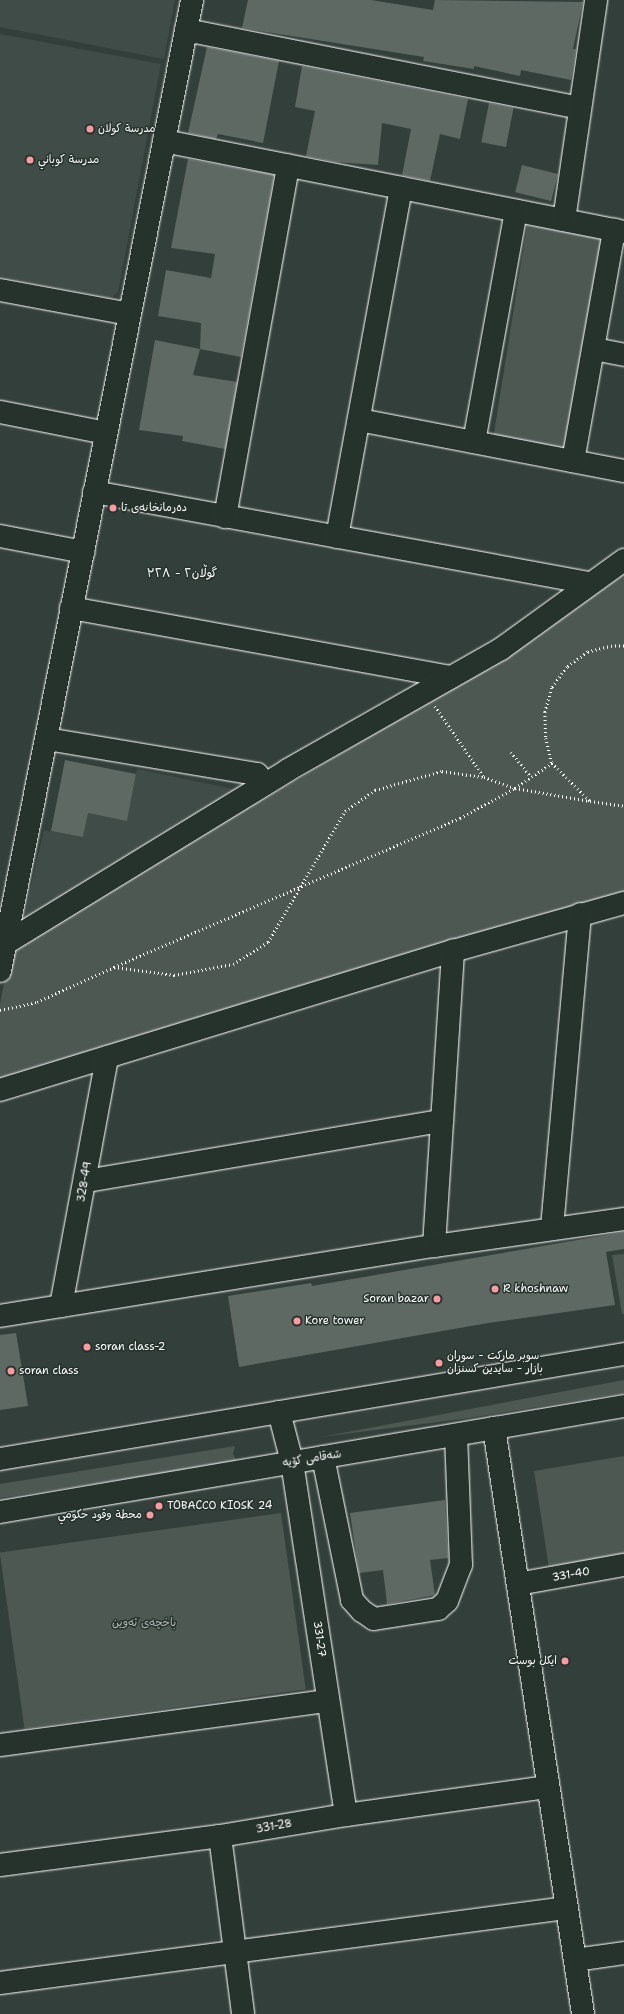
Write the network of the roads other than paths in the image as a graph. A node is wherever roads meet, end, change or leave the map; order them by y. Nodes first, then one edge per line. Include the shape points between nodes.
1 (192, 0) edge
2 (596, 0) edge
3 (186, 30) junction
4 (579, 108) junction
5 (164, 141) junction
6 (288, 166) junction
7 (401, 188) junction
8 (516, 211) junction
9 (564, 220) junction
10 (619, 231) edge
11 (0, 290) edge
12 (129, 314) junction
13 (594, 349) junction
14 (624, 356) edge
15 (0, 412) edge
16 (359, 420) junction
17 (106, 432) junction
18 (474, 442) junction
19 (573, 461) junction
20 (624, 471) edge
21 (94, 492) junction
22 (225, 517) junction
23 (0, 536) edge
24 (337, 537) junction
25 (83, 552) junction
26 (624, 560) edge
27 (589, 583) junction
28 (71, 608) junction
29 (451, 677) junction
30 (47, 739) junction
31 (266, 784) junction
32 (624, 903) edge
33 (580, 914) junction
34 (6, 943) junction
35 (452, 951) junction
36 (0, 968) edge
37 (107, 1057) junction
38 (0, 1090) edge
39 (442, 1121) junction
40 (86, 1181) junction
41 (624, 1219) edge
42 (552, 1228) junction
43 (434, 1246) junction
44 (61, 1306) junction
45 (0, 1316) edge
46 (624, 1354) edge
47 (624, 1406) edge
48 (279, 1412) junction
49 (494, 1428) junction
50 (456, 1435) junction
51 (323, 1457) junction
52 (0, 1459) edge
53 (292, 1462) junction
54 (0, 1512) edge
55 (624, 1565) edge
56 (518, 1584) junction
57 (327, 1701) junction
58 (0, 1745) edge
59 (548, 1787) junction
60 (346, 1815) junction
61 (220, 1836) junction
62 (0, 1865) edge
63 (566, 1908) junction
64 (624, 1953) edge
65 (235, 1954) junction
66 (574, 1960) junction
67 (0, 1983) edge
68 (243, 2014) edge
69 (583, 2014) edge

1 - 3 main road
2 - 4 main road
3 - 4 main road
3 - 5 main road
4 - 9 main road
5 - 6 main road
5 - 12 main road
6 - 7 main road
6 - 22 main road
7 - 8 main road
7 - 16 main road
8 - 9 main road
8 - 18 main road
9 - 10 main road
10 - 13 main road
11 - 12 main road
12 - 17 main road
13 - 14 main road
13 - 19 main road
15 - 17 main road
16 - 18 main road
16 - 24 main road
17 - 21 main road
18 - 19 main road
19 - 20 main road
21 - 22 main road
21 - 25 main road
22 - 24 main road
23 - 25 main road
24 - 27 main road
25 - 28 main road
26 - 27 main road
27 - 29 main road via 501,649
28 - 29 main road
28 - 30 main road
29 - 31 main road
30 - 31 main road via 258,774
30 - 34 main road
31 - 34 main road
32 - 33 main road
33 - 35 main road
33 - 42 main road
34 - 36 main road
35 - 37 main road
35 - 39 main road
37 - 38 main road
37 - 40 main road, 328-49
39 - 40 main road
39 - 43 main road
40 - 44 main road, 328-49
41 - 42 main road
42 - 43 main road
43 - 44 main road
44 - 45 main road
46 - 48 main road
47 - 49 main road, شەقامی کۆیە
48 - 52 main road
48 - 53 main road, 331-27
49 - 50 main road, شەقامی کۆیە
49 - 56 main road
50 - 51 main road, شەقامی کۆیە
50 - 51 main road via 461,1565 447,1601 438,1609 374,1618 362,1611 352,1600
51 - 53 main road, شەقامی کۆیە
53 - 54 main road, شەقامی کۆیە
53 - 57 main road, 331-27
55 - 56 main road, 331-40
56 - 59 main road
57 - 58 main road
57 - 60 main road, 331-27
59 - 60 main road, 331-28
59 - 63 main road
60 - 61 main road, 331-28
61 - 62 main road, 331-28
61 - 65 main road
63 - 65 main road
63 - 66 main road
64 - 66 main road
65 - 67 main road
65 - 68 main road
66 - 69 main road

